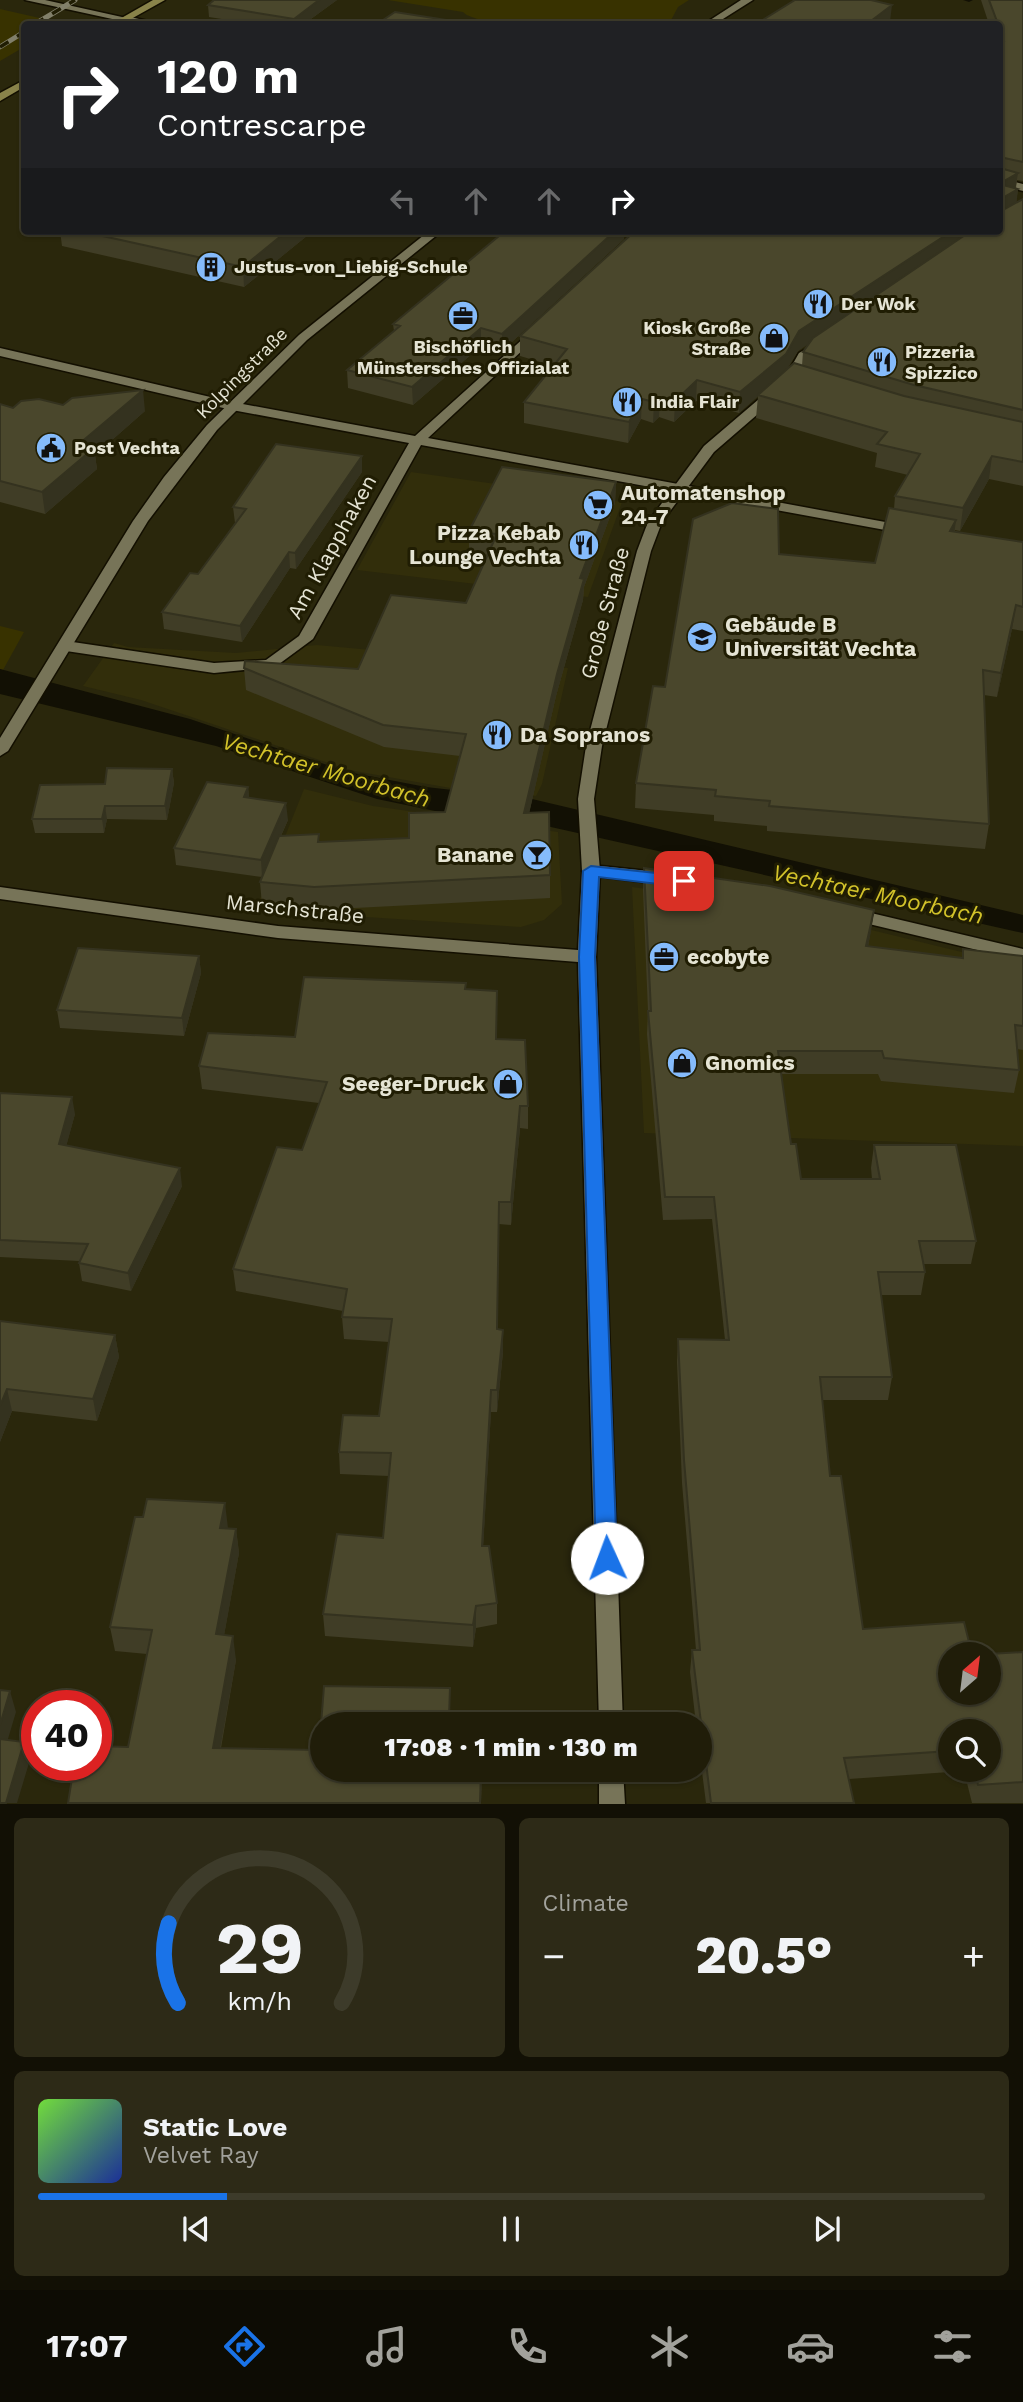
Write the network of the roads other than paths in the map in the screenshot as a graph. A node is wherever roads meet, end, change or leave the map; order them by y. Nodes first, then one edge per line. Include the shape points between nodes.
1 (30, 0) edge
2 (160, 0) edge
3 (748, 0) edge
4 (117, 21) edge
5 (123, 21) edge
6 (714, 21) edge
7 (21, 85) edge
8 (0, 99) edge
9 (1003, 182) edge
10 (1023, 188) edge
11 (431, 235) edge
12 (544, 323) edge
13 (833, 336) edge
14 (0, 352) edge
15 (232, 406) junction
16 (416, 442) junction
17 (679, 489) junction
18 (919, 532) edge
19 (66, 646) junction
20 (0, 751) edge
21 (591, 871) junction
22 (686, 882) edge
23 (0, 893) edge
24 (833, 911) edge
25 (1023, 955) edge
26 (587, 957) junction
27 (611, 1712) edge
28 (611, 1782) edge
29 (612, 1804) edge

1 - 4 street
2 - 5 main road
3 - 6 street
7 - 8 main road
9 - 10 street
11 - 15 street, Kolpingstraße via 357,291
12 - 16 street, Am Klapphaken
13 - 17 street, Große Straße via 804,356 796,380 709,449
14 - 15 street
15 - 16 street
15 - 19 street, Kolpingstraße via 184,460 134,531
16 - 17 street
16 - 19 street, Am Klapphaken via 305,639 270,664 214,668
17 - 18 street
17 - 21 street, Große Straße via 655,522 644,551 594,746 586,799
19 - 20 street, Kolpingstraße
21 - 22 street
21 - 26 street, Große Straße
23 - 26 street, Marschstraße via 278,932
24 - 25 street
26 - 27 street, Große Straße
28 - 29 street

